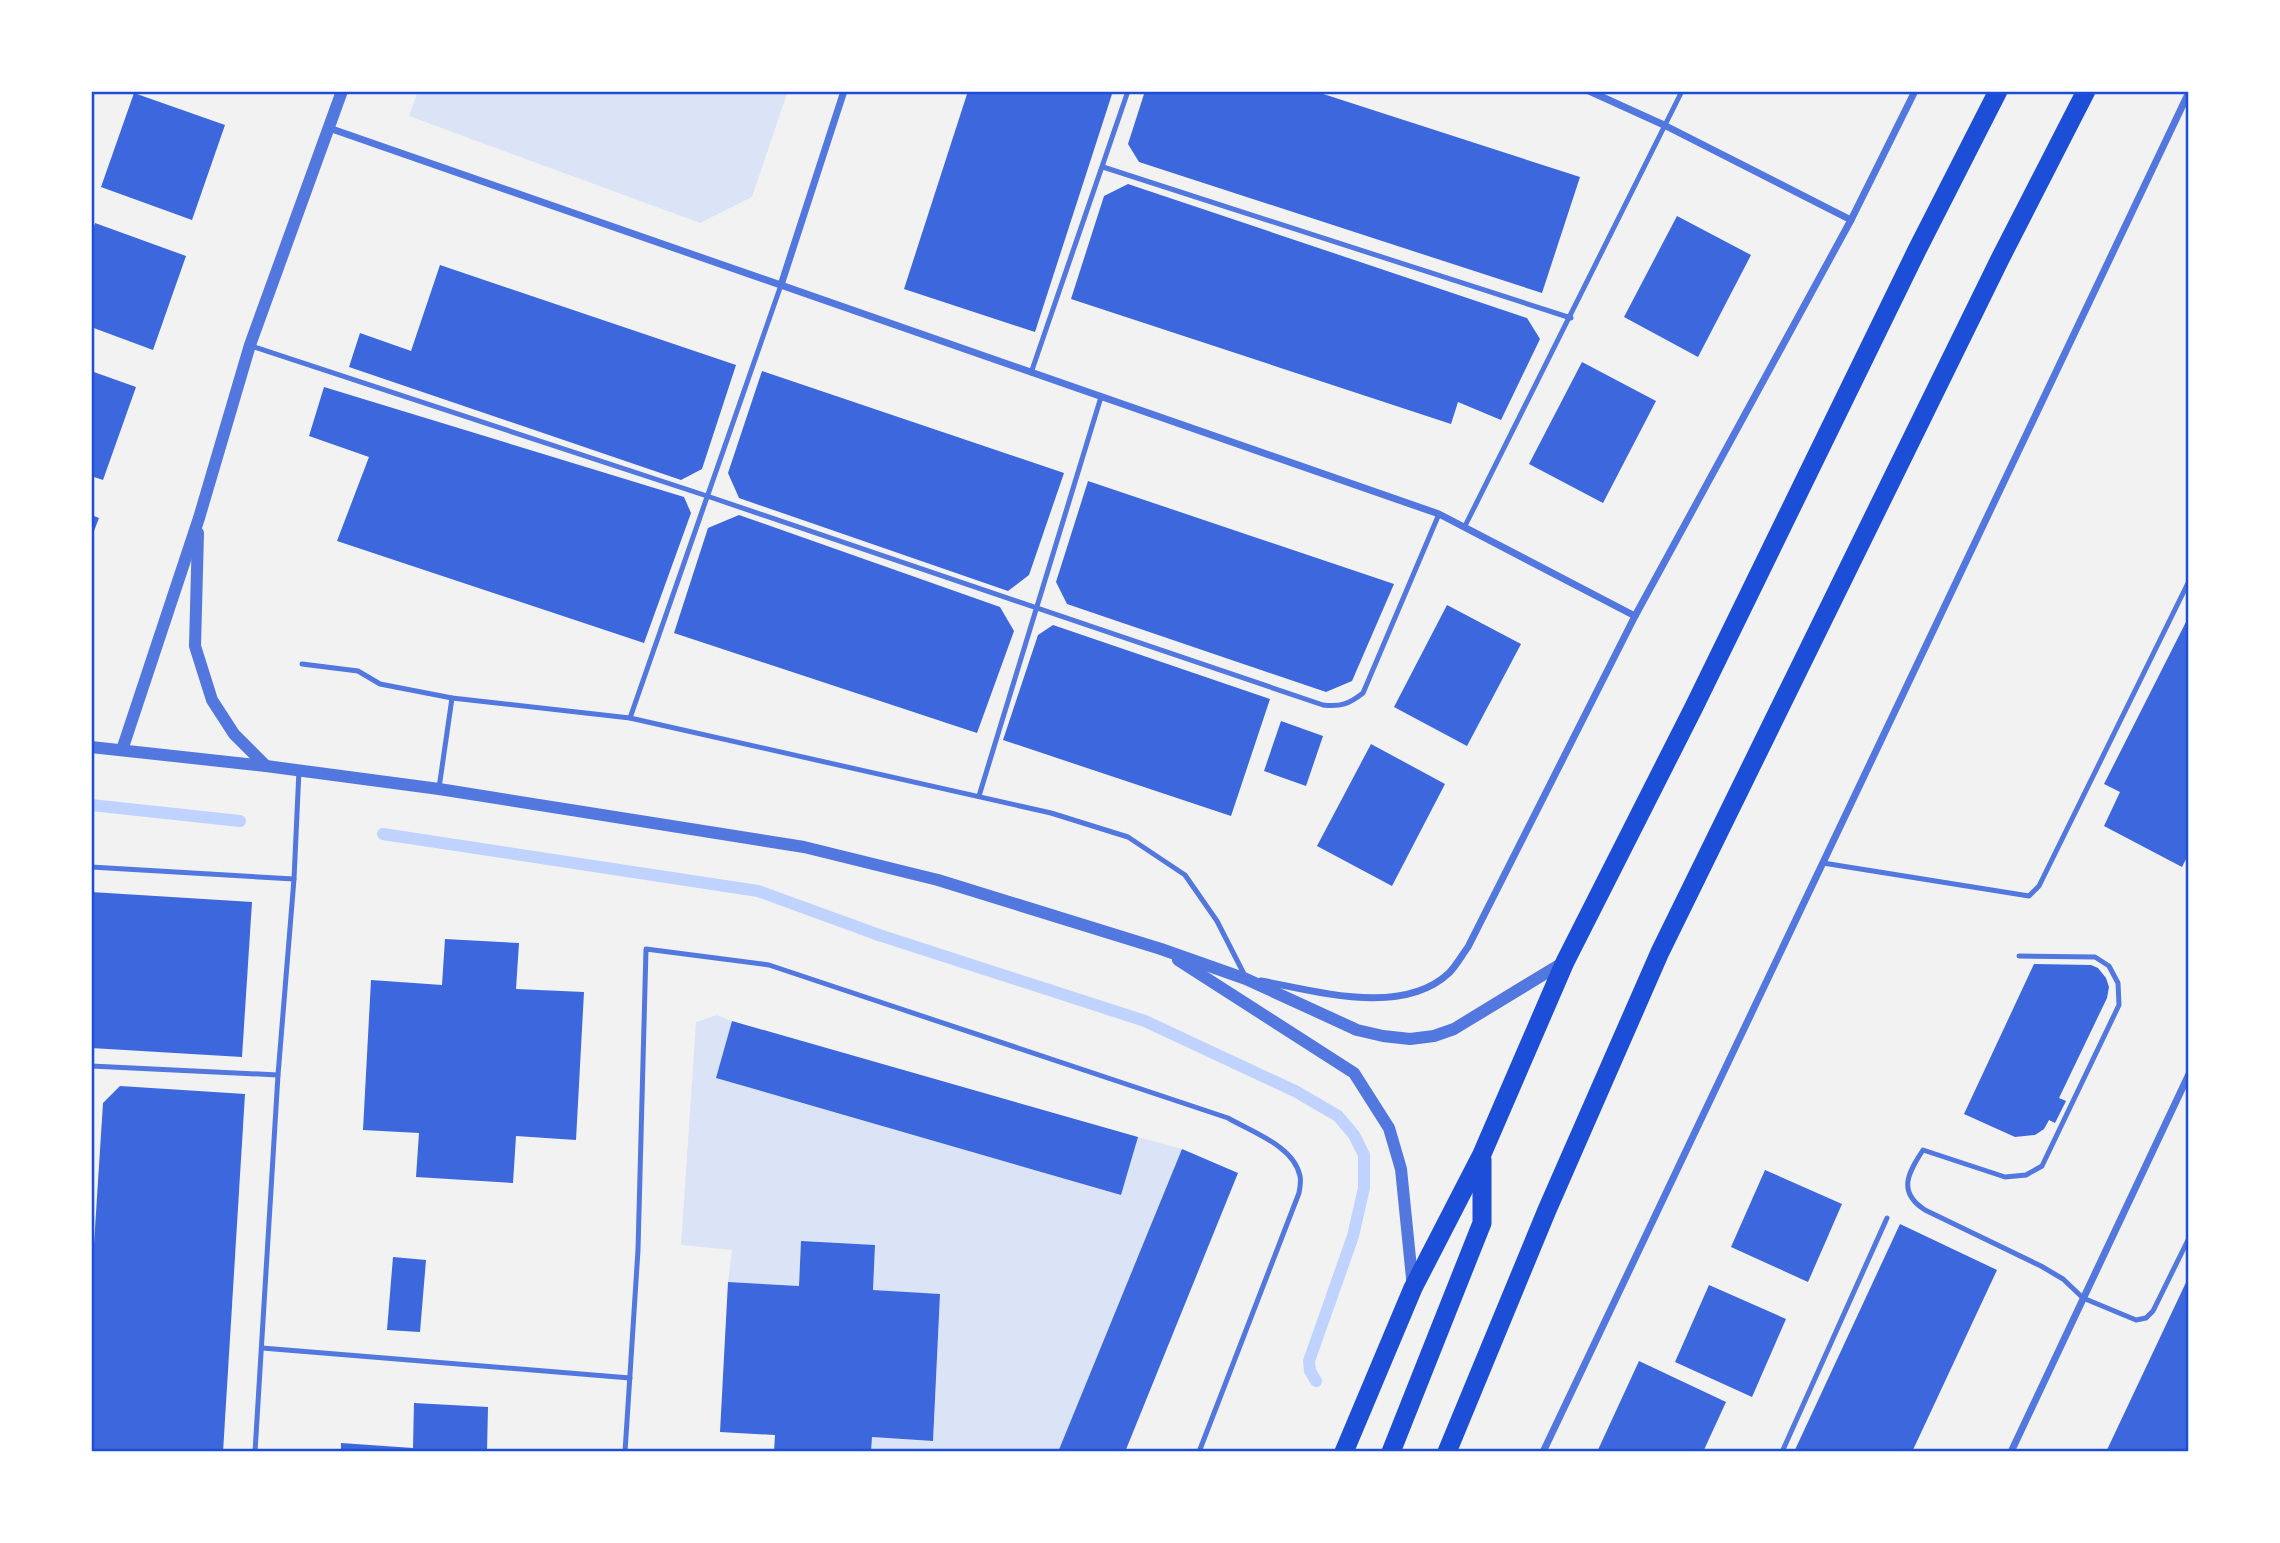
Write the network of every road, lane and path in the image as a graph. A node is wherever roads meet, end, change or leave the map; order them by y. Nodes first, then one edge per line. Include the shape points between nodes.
1 (342, 91) edge
2 (844, 91) edge
3 (1128, 91) edge
4 (1589, 91) edge
5 (1682, 91) edge
6 (1915, 91) edge
7 (1998, 91) edge
8 (2086, 91) edge
9 (2189, 92) edge
10 (1664, 125) junction
11 (329, 128) junction
12 (1103, 167) junction
13 (1850, 220) junction
14 (781, 285) junction
15 (1571, 318) junction
16 (250, 345) junction
17 (1031, 373) junction
18 (1101, 397) junction
19 (707, 495) junction
20 (1440, 514) junction
21 (199, 518) junction
22 (1465, 526) junction
23 (2189, 581) edge
24 (1036, 607) junction
25 (1635, 616) junction
26 (302, 664) dead end
27 (452, 698) junction
28 (630, 718) junction
29 (91, 747) edge
30 (122, 750) junction
31 (266, 766) junction
32 (299, 770) junction
33 (439, 789) junction
34 (979, 796) junction
35 (1823, 863) junction
36 (91, 867) edge
37 (294, 879) junction
38 (1161, 949) junction
39 (2019, 956) dead end
40 (1565, 962) junction
41 (1246, 979) junction
42 (91, 1066) edge
43 (2189, 1074) edge
44 (278, 1075) junction
45 (1482, 1154) junction
46 (1887, 1218) dead end
47 (2189, 1238) edge
48 (1413, 1288) junction
49 (2084, 1298) junction
50 (262, 1348) junction
51 (630, 1378) junction
52 (255, 1452) edge
53 (625, 1452) edge
54 (1199, 1452) edge
55 (1344, 1452) edge
56 (1391, 1452) edge
57 (1447, 1452) edge
58 (1543, 1452) edge
59 (1782, 1452) edge
60 (2011, 1452) edge

1 - 11 street
2 - 14 street
3 - 12 lane
4 - 10 street
5 - 10 lane
6 - 13 street
7 - 40 highway
8 - 57 highway via 1660,952
9 - 35 street
10 - 13 street
10 - 15 lane
11 - 14 street
11 - 16 street
12 - 15 lane
12 - 17 lane
13 - 25 street
14 - 17 street
14 - 19 lane
15 - 22 lane
16 - 19 lane
16 - 21 street
17 - 18 street
18 - 20 street
18 - 24 lane
19 - 24 lane
19 - 28 lane
20 - 22 street
20 - 24 lane via 1363,693 1339,707
21 - 30 street
21 - 31 street via 195,646 212,700 234,734
22 - 25 street
23 - 35 lane via 2039,886 2029,896
24 - 34 lane
25 - 41 street via 1468,947 1449,973 1418,993 1383,998
26 - 27 lane via 358,671 380,684
27 - 28 lane
27 - 33 lane
28 - 34 lane
29 - 30 street
30 - 31 street
31 - 32 street
32 - 33 street
32 - 37 lane
33 - 38 street via 804,847 937,880
34 - 41 lane via 1128,837 1185,875 1217,921
35 - 58 street
36 - 37 lane
37 - 44 lane
38 - 41 street
38 - 48 street via 1354,1073 1389,1128 1398,1159
39 - 49 lane via 2095,957 2109,967 2118,983 2119,1005 2042,1166 2026,1175 2005,1177 1923,1150 1911,1168 1908,1193 1916,1204 2063,1279
40 - 41 street via 1470,1022 1434,1036 1410,1039 1357,1030
40 - 45 highway
42 - 44 lane
43 - 49 street
44 - 50 lane
45 - 48 highway
45 - 56 highway via 1482,1223
46 - 59 lane
47 - 49 lane via 2146,1318 2136,1320
48 - 55 highway
49 - 60 street
50 - 51 lane
50 - 52 lane
51 - 53 lane
51 - 54 lane via 646,949 769,965 1228,1118 1275,1144 1293,1160 1301,1177 1299,1193

